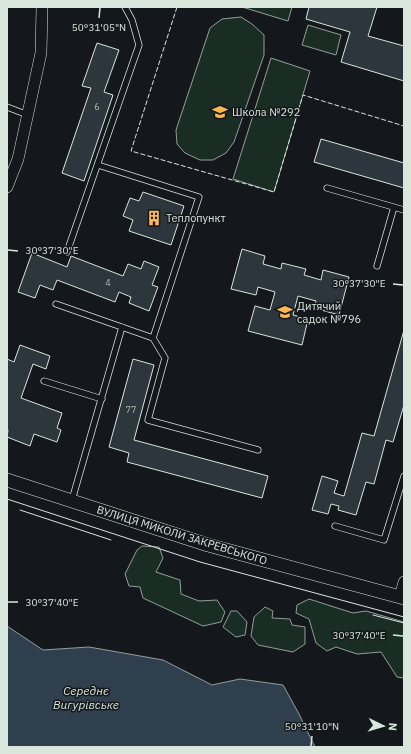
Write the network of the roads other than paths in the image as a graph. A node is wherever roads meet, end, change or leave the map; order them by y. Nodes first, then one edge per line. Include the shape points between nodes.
1 (42, 7) edge
2 (125, 7) edge
3 (7, 107) edge
4 (28, 115) junction
5 (98, 165) junction
6 (7, 187) edge
7 (327, 188) dead end
8 (394, 207) junction
9 (404, 210) edge
10 (67, 252) dead end
11 (377, 266) dead end
12 (56, 304) dead end
13 (122, 327) junction
14 (153, 338) junction
15 (44, 381) dead end
16 (102, 399) junction
17 (258, 450) dead end
18 (404, 476) edge
19 (7, 480) edge
20 (72, 500) junction
21 (335, 526) dead end
22 (404, 582) edge
23 (402, 597) edge

1 - 4 street via 41,54
2 - 5 lane via 132,20 139,45
3 - 4 lane
4 - 6 street via 18,159
5 - 10 lane
5 - 14 lane via 199,197
7 - 8 lane
8 - 9 lane
8 - 11 lane
12 - 13 lane
13 - 14 lane
13 - 16 lane
14 - 17 lane via 165,358 148,420
15 - 16 lane
16 - 20 lane
18 - 21 lane via 384,540
19 - 20 street, ВУЛИЦЯ МИКОЛИ ЗАКРЕВСЬКОГО
20 - 23 street, ВУЛИЦЯ МИКОЛИ ЗАКРЕВСЬКОГО via 208,545
22 - 23 street

